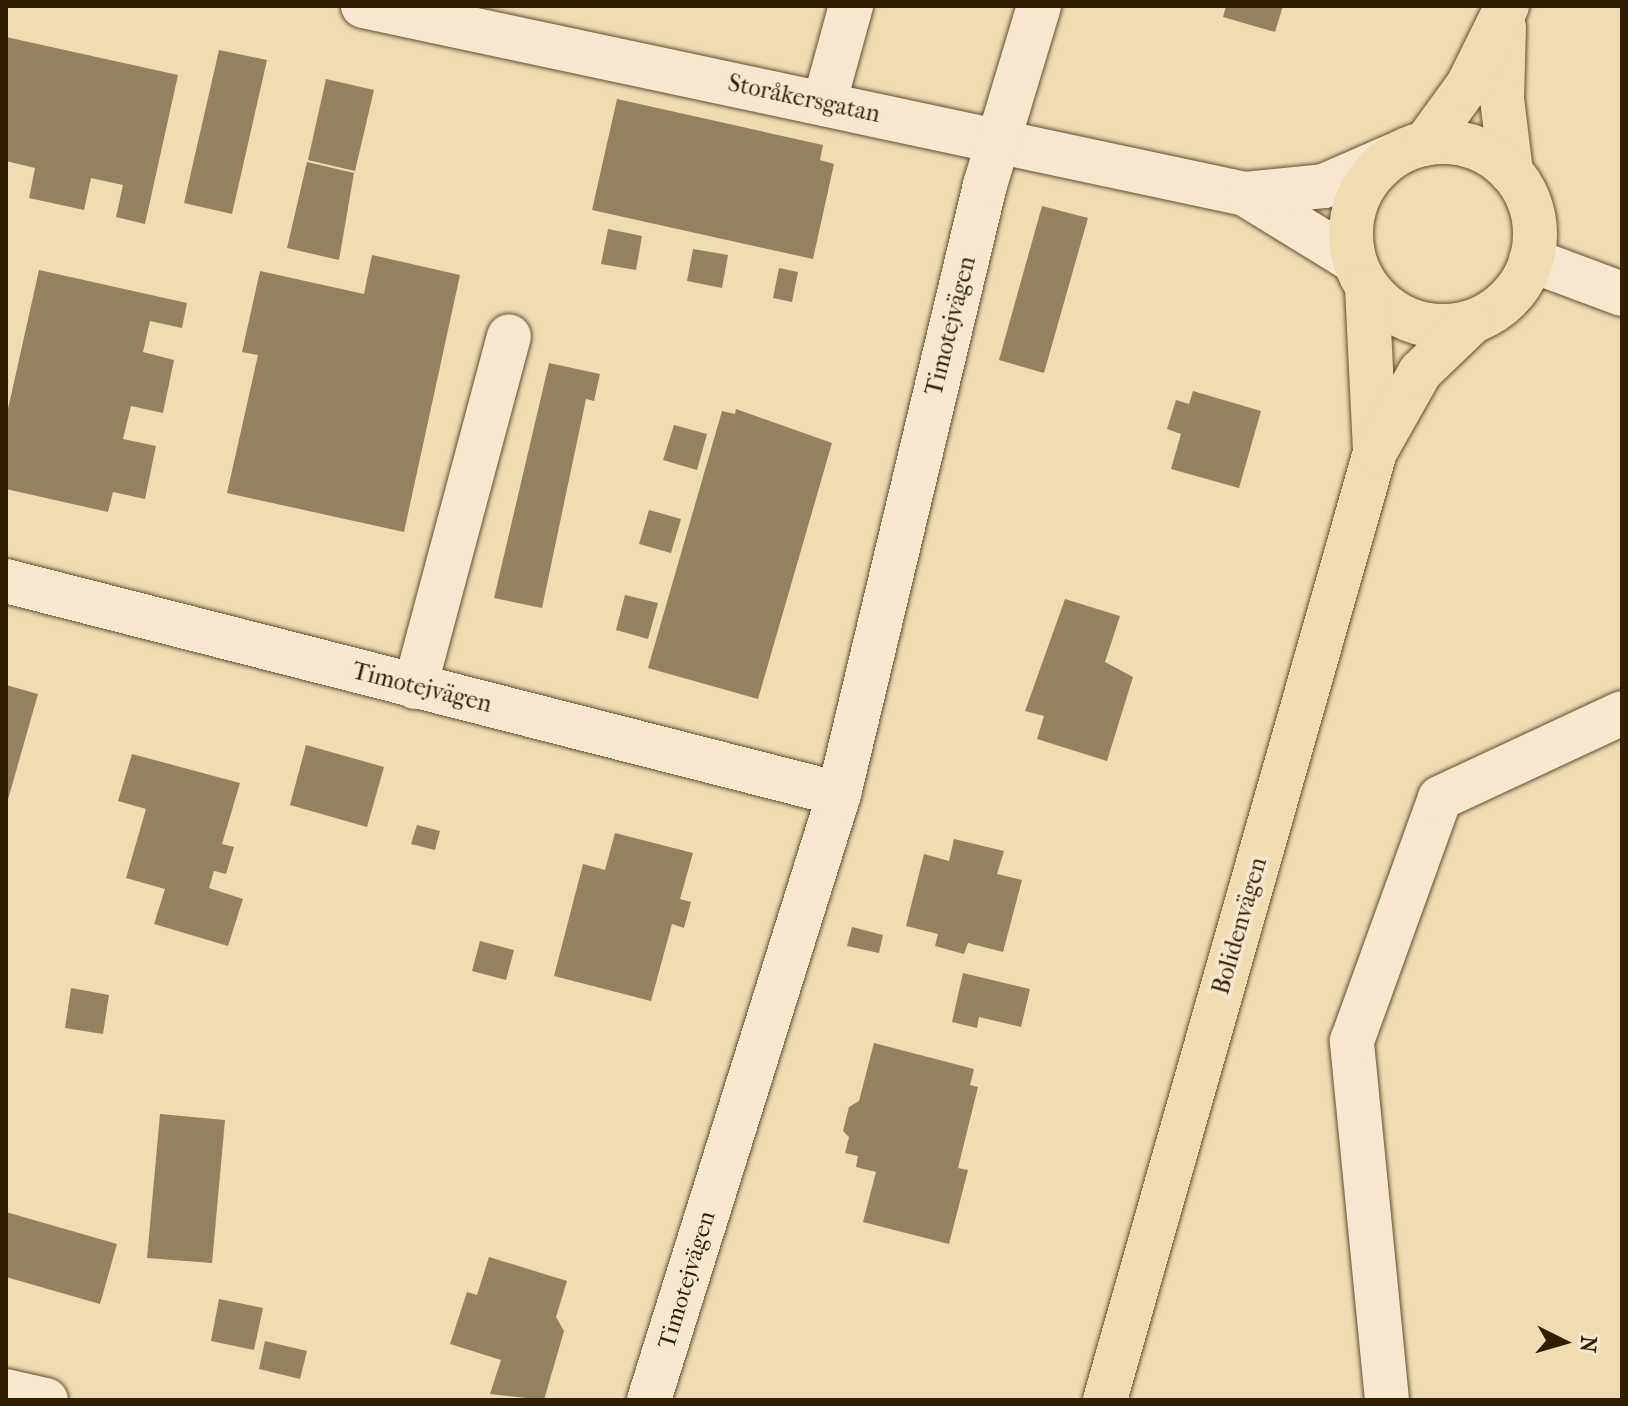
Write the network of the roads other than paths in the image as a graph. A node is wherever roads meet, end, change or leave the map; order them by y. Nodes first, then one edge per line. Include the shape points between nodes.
1 (363, 6) edge
2 (851, 6) edge
3 (1039, 6) edge
4 (1505, 11) edge
5 (824, 104) junction
6 (999, 139) junction
7 (1410, 149) junction
8 (1511, 172) junction
9 (1245, 194) junction
10 (1531, 260) junction
11 (1360, 274) junction
12 (1622, 294) edge
13 (1472, 322) junction
14 (509, 336) dead end
15 (1375, 452) junction
16 (6, 581) edge
17 (415, 687) junction
18 (1622, 713) edge
19 (839, 794) junction
20 (6, 1391) edge
21 (46, 1400) edge
22 (649, 1400) edge
23 (1105, 1400) edge
24 (1387, 1400) edge

1 - 5 street, Storåkersgatan
2 - 5 street
3 - 6 street, Timotejvägen
4 - 7 main road via 1468,85
4 - 8 main road via 1502,99
5 - 6 street, Storåkersgatan
6 - 9 street, Storåkersgatan
6 - 19 street, Timotejvägen
7 - 8 main road via 1456,143 1486,152
7 - 9 street, Storåkersgatan via 1324,186
7 - 11 main road via 1372,175 1355,202
8 - 10 main road via 1528,198 1535,229
9 - 11 street, Storåkersgatan
10 - 12 street
10 - 13 main road via 1498,308
11 - 13 main road via 1414,322
11 - 15 main road, Bolidenvägen
13 - 15 main road, Bolidenvägen via 1420,372
14 - 17 street
15 - 23 main road, Bolidenvägen
16 - 17 street, Timotejvägen
17 - 19 street, Timotejvägen
18 - 24 street via 1440,798 1352,1041
19 - 22 street, Timotejvägen
20 - 21 street

